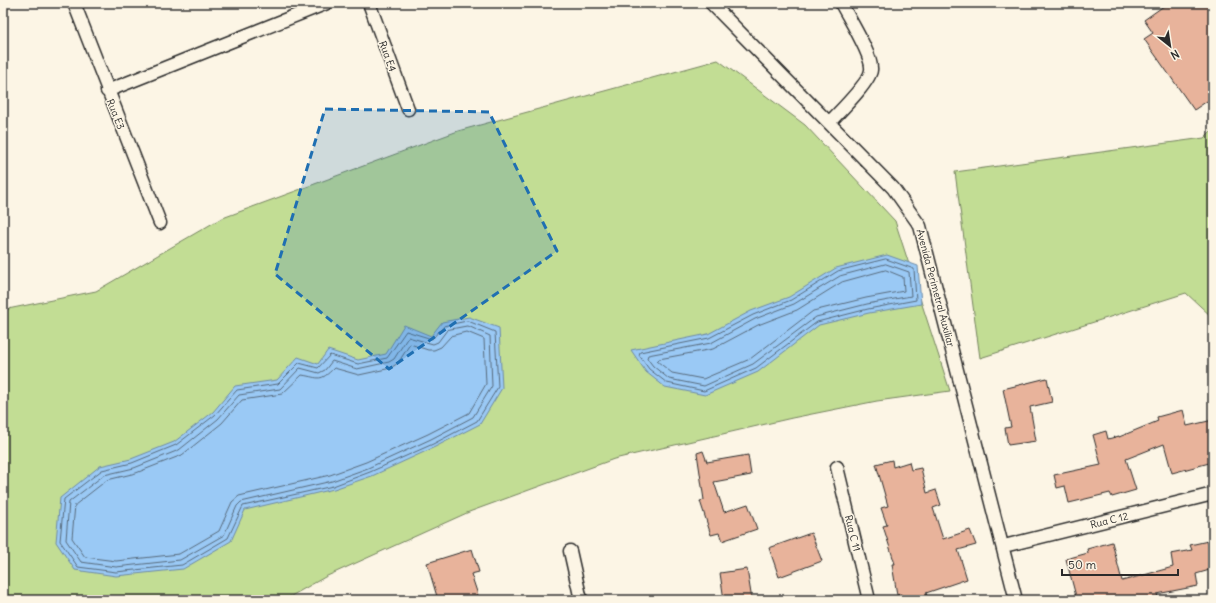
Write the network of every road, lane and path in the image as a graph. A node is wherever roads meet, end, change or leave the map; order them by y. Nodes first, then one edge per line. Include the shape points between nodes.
1 (74, 3) edge
2 (327, 3) edge
3 (369, 3) edge
4 (711, 3) edge
5 (841, 3) edge
6 (107, 91) junction
7 (408, 108) dead end
8 (829, 123) junction
9 (160, 223) dead end
10 (837, 467) dead end
11 (1213, 494) edge
12 (1004, 546) junction
13 (570, 551) dead end
14 (581, 600) edge
15 (869, 600) edge
16 (1016, 600) edge

1 - 6 street, Rua E3
2 - 6 street
3 - 7 street, Rua E4
4 - 8 street, Avenida Perimetral Auxiliar
5 - 8 street via 867,52 871,70 864,83
6 - 9 street, Rua E3
8 - 12 street, Avenida Perimetral Auxiliar via 893,188 920,226
10 - 15 street, Rua C 11
11 - 12 street, Rua C 12
12 - 16 street, Avenida Perimetral Auxiliar
13 - 14 street

